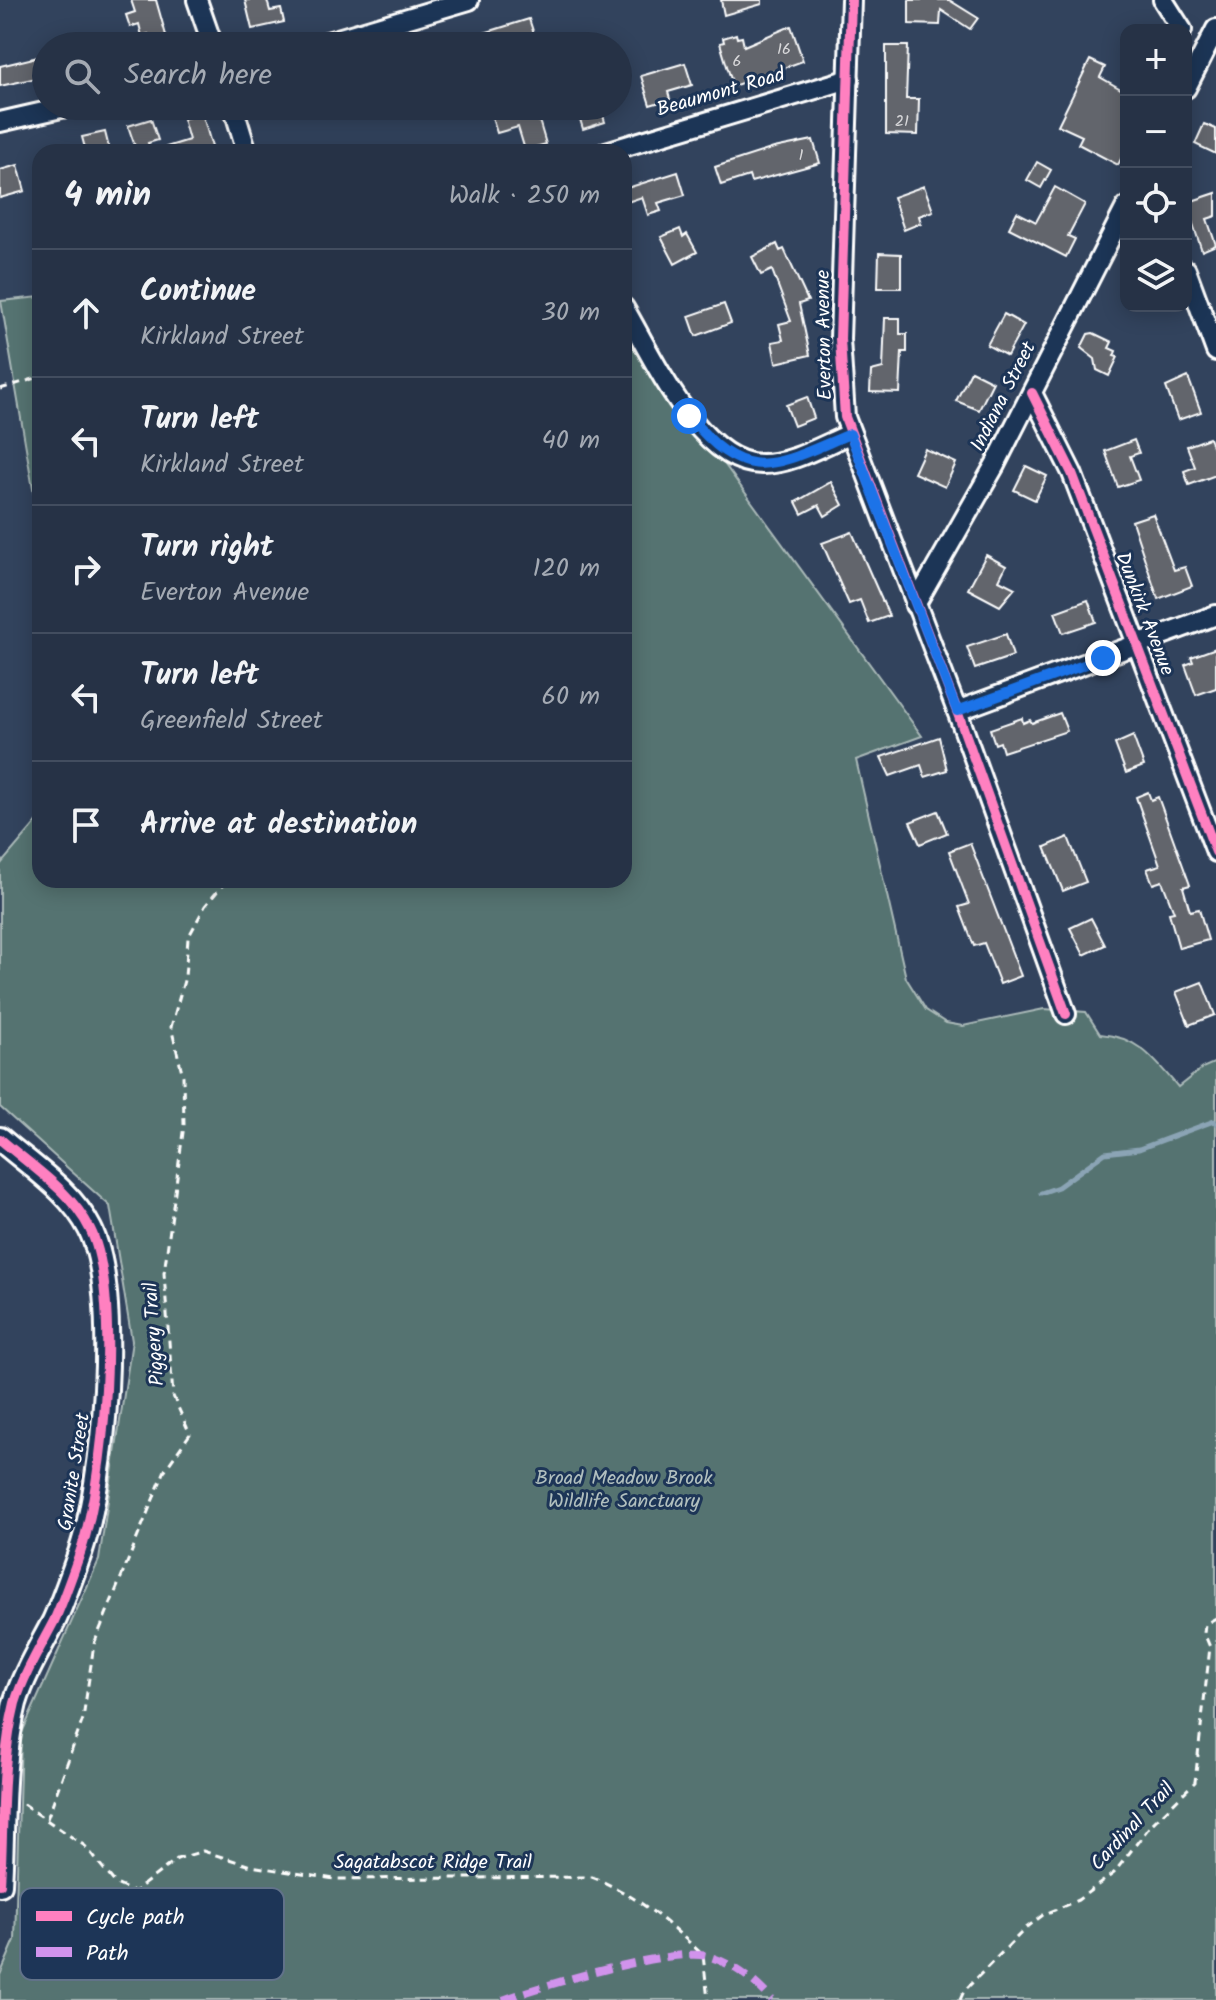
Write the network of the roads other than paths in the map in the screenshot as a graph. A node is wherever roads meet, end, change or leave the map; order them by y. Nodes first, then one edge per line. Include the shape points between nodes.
1 (197, 0) edge
2 (469, 0) edge
3 (851, 0) edge
4 (1163, 0) edge
5 (1178, 24) edge
6 (1216, 29) edge
7 (208, 32) edge
8 (361, 32) edge
9 (1192, 46) edge
10 (1201, 59) junction
11 (1192, 76) edge
12 (849, 79) junction
13 (32, 115) edge
14 (237, 120) edge
15 (0, 122) edge
16 (245, 144) edge
17 (632, 144) edge
18 (1120, 219) edge
19 (1192, 286) edge
20 (632, 321) edge
21 (1216, 351) edge
22 (1032, 393) junction
23 (850, 434) junction
24 (915, 605) junction
25 (1216, 615) edge
26 (1137, 645) junction
27 (957, 711) junction
28 (1216, 852) edge
29 (1066, 1014) dead end
30 (0, 1139) edge
31 (1, 1788) edge
32 (0, 1884) edge

1 - 7 street
2 - 8 street
3 - 12 street, Everton Avenue
4 - 5 street
6 - 10 street
9 - 10 street
10 - 11 street
12 - 17 street, Beaumont Road
12 - 23 street, Everton Avenue via 840,339
13 - 15 street
14 - 16 street
18 - 22 street, Indiana Street
19 - 21 street
20 - 23 street via 689,416 728,456 765,465
22 - 24 street, Indiana Street
22 - 26 street, Dunkirk Avenue via 1062,447
23 - 24 street, Everton Avenue
24 - 27 street, Everton Avenue
25 - 26 street
26 - 27 street
26 - 28 street, Dunkirk Avenue
27 - 29 street, Everton Avenue
30 - 31 street, Granite Street via 66,1195 90,1228 102,1260 107,1302 107,1367 91,1504 81,1549 16,1700
31 - 32 street, Granite Street

